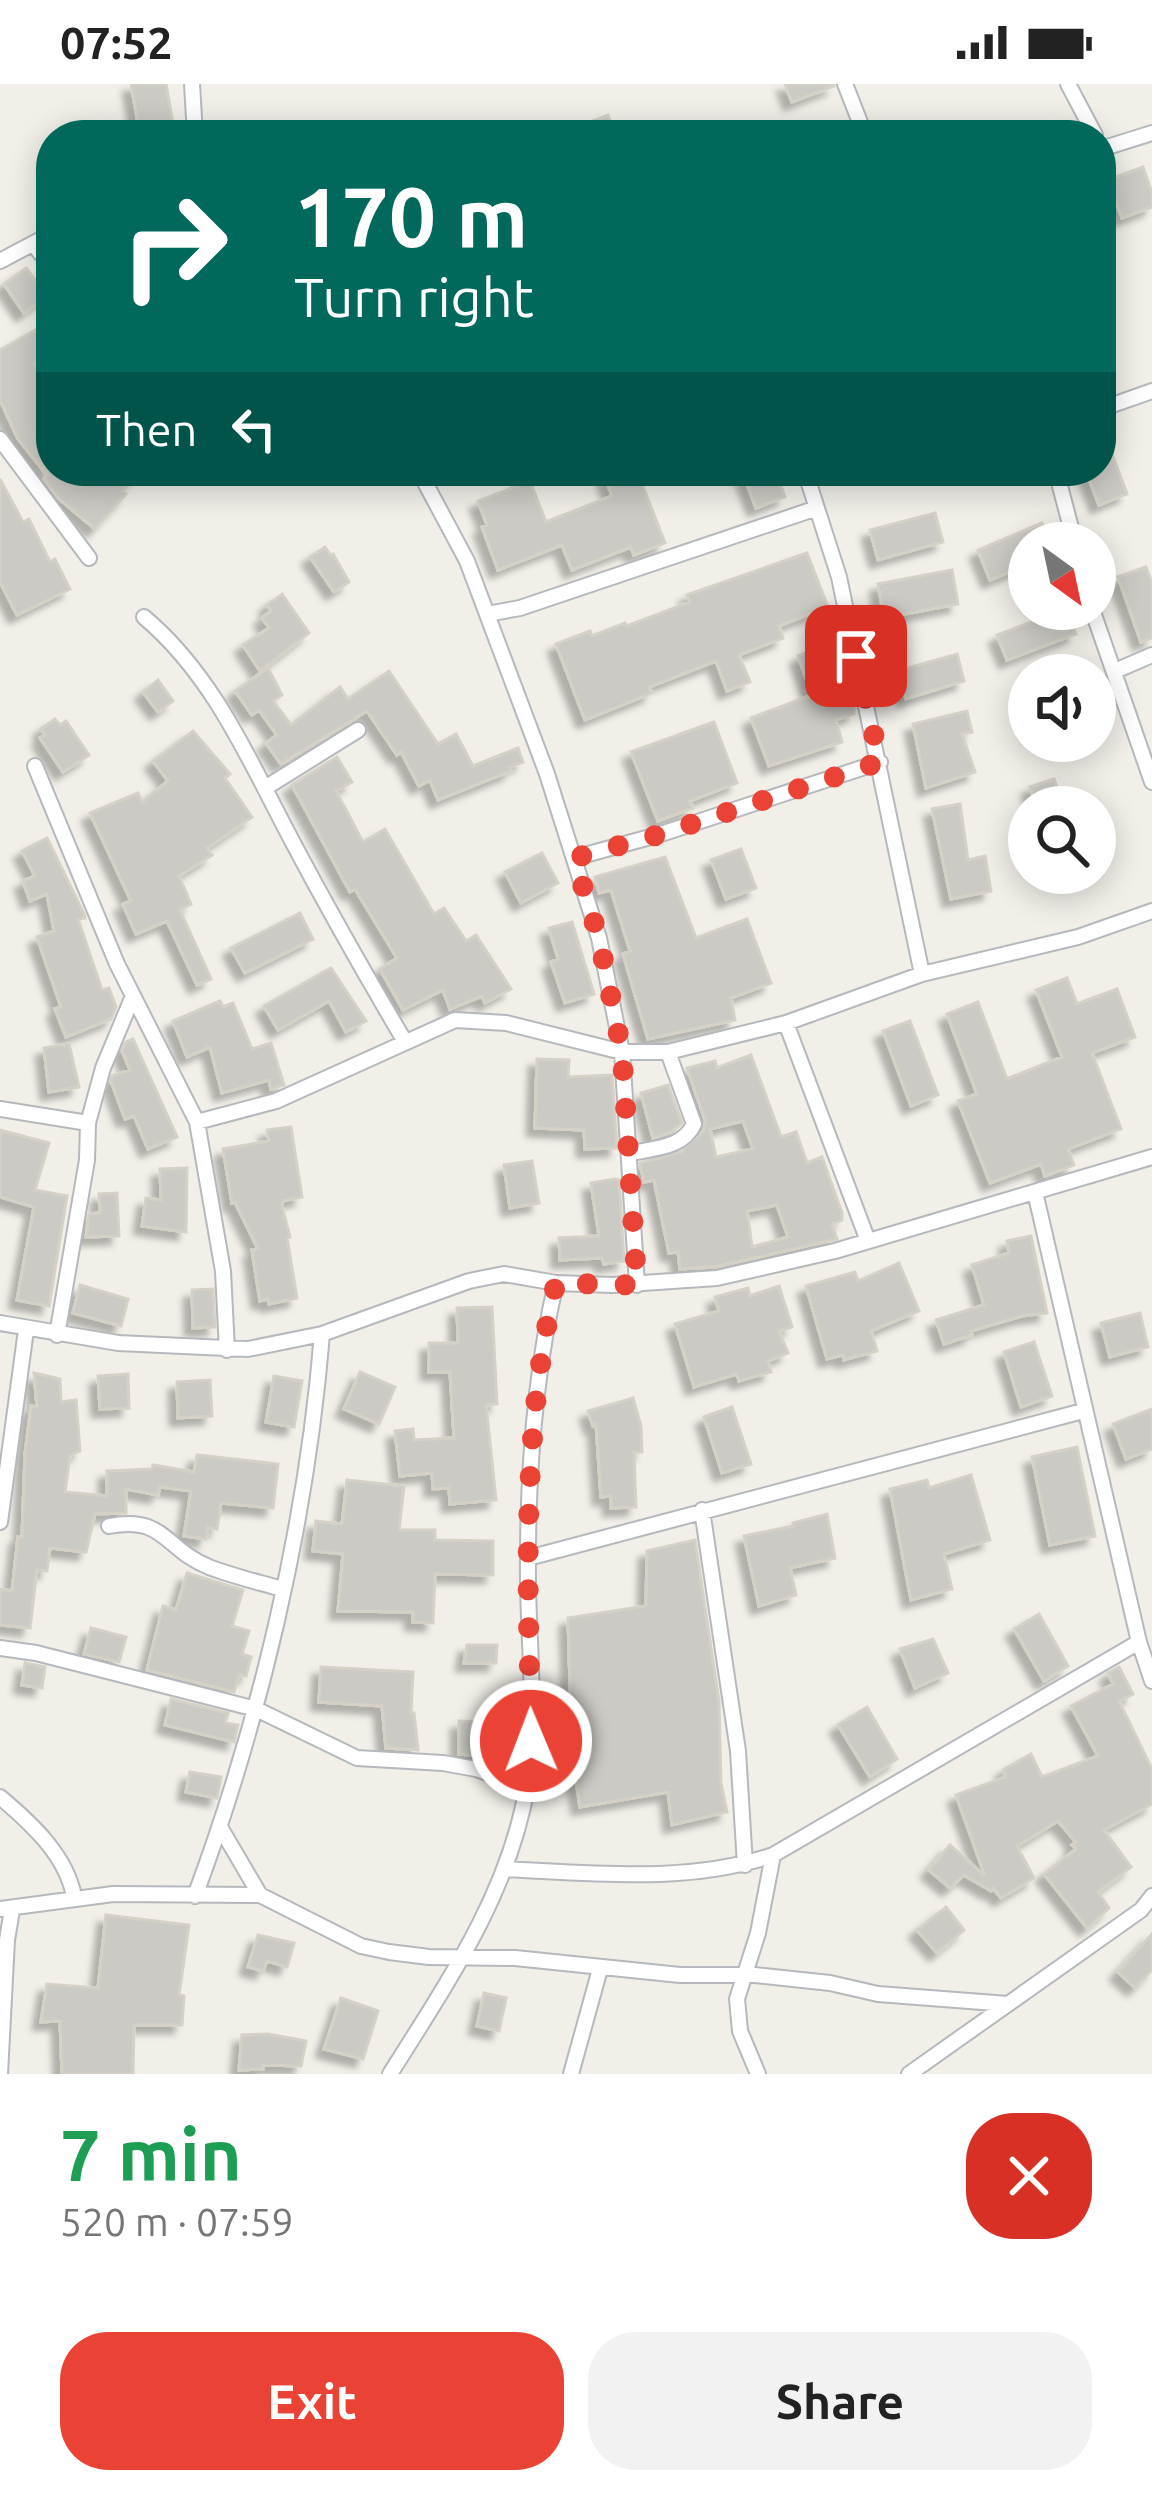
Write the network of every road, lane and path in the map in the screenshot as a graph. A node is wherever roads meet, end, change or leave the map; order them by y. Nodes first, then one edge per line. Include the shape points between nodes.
1 (192, 84) edge
2 (844, 84) edge
3 (1068, 84) edge
4 (194, 120) edge
5 (859, 120) edge
6 (1087, 120) edge
7 (1152, 133) edge
8 (1116, 141) edge
9 (36, 242) edge
10 (33, 244) junction
11 (36, 248) edge
12 (0, 261) edge
13 (1152, 391) edge
14 (1116, 404) edge
15 (0, 439) edge
16 (427, 486) edge
17 (810, 486) edge
18 (1059, 486) edge
19 (817, 508) junction
20 (1069, 522) edge
21 (88, 558) dead end
22 (487, 614) junction
23 (144, 617) dead end
24 (1152, 655) edge
25 (1116, 671) edge
26 (1116, 674) edge
27 (358, 730) dead end
28 (880, 762) junction
29 (35, 766) dead end
30 (1152, 782) edge
31 (265, 788) junction
32 (574, 858) junction
33 (1152, 911) edge
34 (922, 974) junction
35 (134, 996) junction
36 (786, 1023) junction
37 (404, 1040) junction
38 (622, 1052) junction
39 (668, 1052) junction
40 (0, 1109) edge
41 (197, 1122) junction
42 (88, 1124) junction
43 (632, 1154) junction
44 (1152, 1156) edge
45 (1035, 1192) junction
46 (868, 1241) junction
47 (556, 1283) junction
48 (637, 1285) junction
49 (0, 1323) edge
50 (26, 1330) junction
51 (57, 1334) junction
52 (322, 1334) junction
53 (227, 1350) junction
54 (1083, 1411) junction
55 (702, 1510) junction
56 (0, 1522) edge
57 (109, 1526) dead end
58 (528, 1558) junction
59 (282, 1589) junction
60 (1139, 1642) junction
61 (0, 1648) edge
62 (1152, 1681) edge
63 (256, 1709) junction
64 (527, 1787) junction
65 (0, 1797) edge
66 (220, 1827) junction
67 (773, 1855) junction
68 (745, 1865) junction
69 (504, 1869) junction
70 (260, 1895) junction
71 (195, 1896) junction
72 (1152, 1896) edge
73 (74, 1897) junction
74 (6, 1910) edge
75 (464, 1957) junction
76 (599, 1969) junction
77 (747, 1975) junction
78 (1008, 2004) junction
79 (0, 2074) edge
80 (390, 2074) edge
81 (571, 2074) edge
82 (758, 2074) edge
83 (909, 2074) edge

1 - 4 street
2 - 5 street
3 - 6 street
7 - 8 street
9 - 10 street
10 - 11 street
10 - 12 street
13 - 14 street
15 - 21 street
16 - 22 street
17 - 19 street
18 - 20 street
19 - 22 street
19 - 28 street
22 - 32 street
23 - 31 street via 197,670
24 - 25 street
26 - 30 street
27 - 31 street
28 - 32 street
28 - 34 street
29 - 35 street
31 - 37 street
32 - 38 street
33 - 34 street via 1078,938
34 - 36 street
35 - 41 street
35 - 42 street
36 - 39 street
36 - 46 street
37 - 38 street via 478,1019
37 - 41 street via 276,1101
38 - 39 street
38 - 43 street
39 - 43 street via 694,1124 682,1141
40 - 42 street
41 - 53 street via 223,1271
42 - 51 street
43 - 48 street
44 - 45 street
45 - 46 street
45 - 54 street
46 - 48 street via 717,1279
47 - 48 street
47 - 52 street via 504,1274 470,1281
47 - 58 street via 540,1361
49 - 50 street
50 - 51 street
50 - 56 street
51 - 53 street
52 - 53 street
52 - 59 street
54 - 55 street
54 - 60 street
55 - 58 street
55 - 68 street via 738,1751
57 - 59 street via 151,1526 189,1557
58 - 64 street
59 - 63 street
60 - 62 street
60 - 67 street
61 - 63 street
63 - 64 street via 357,1758 476,1769
63 - 66 street
64 - 69 street
65 - 73 street via 65,1867
66 - 70 street
66 - 71 street
67 - 68 street
67 - 77 street
68 - 69 street via 701,1872
69 - 75 street
70 - 71 street
70 - 75 street via 361,1946
71 - 73 street
72 - 78 street
73 - 74 street
74 - 79 street
75 - 76 street
75 - 80 street
76 - 77 street
76 - 81 street
77 - 78 street
77 - 82 street via 737,2018
78 - 83 street

